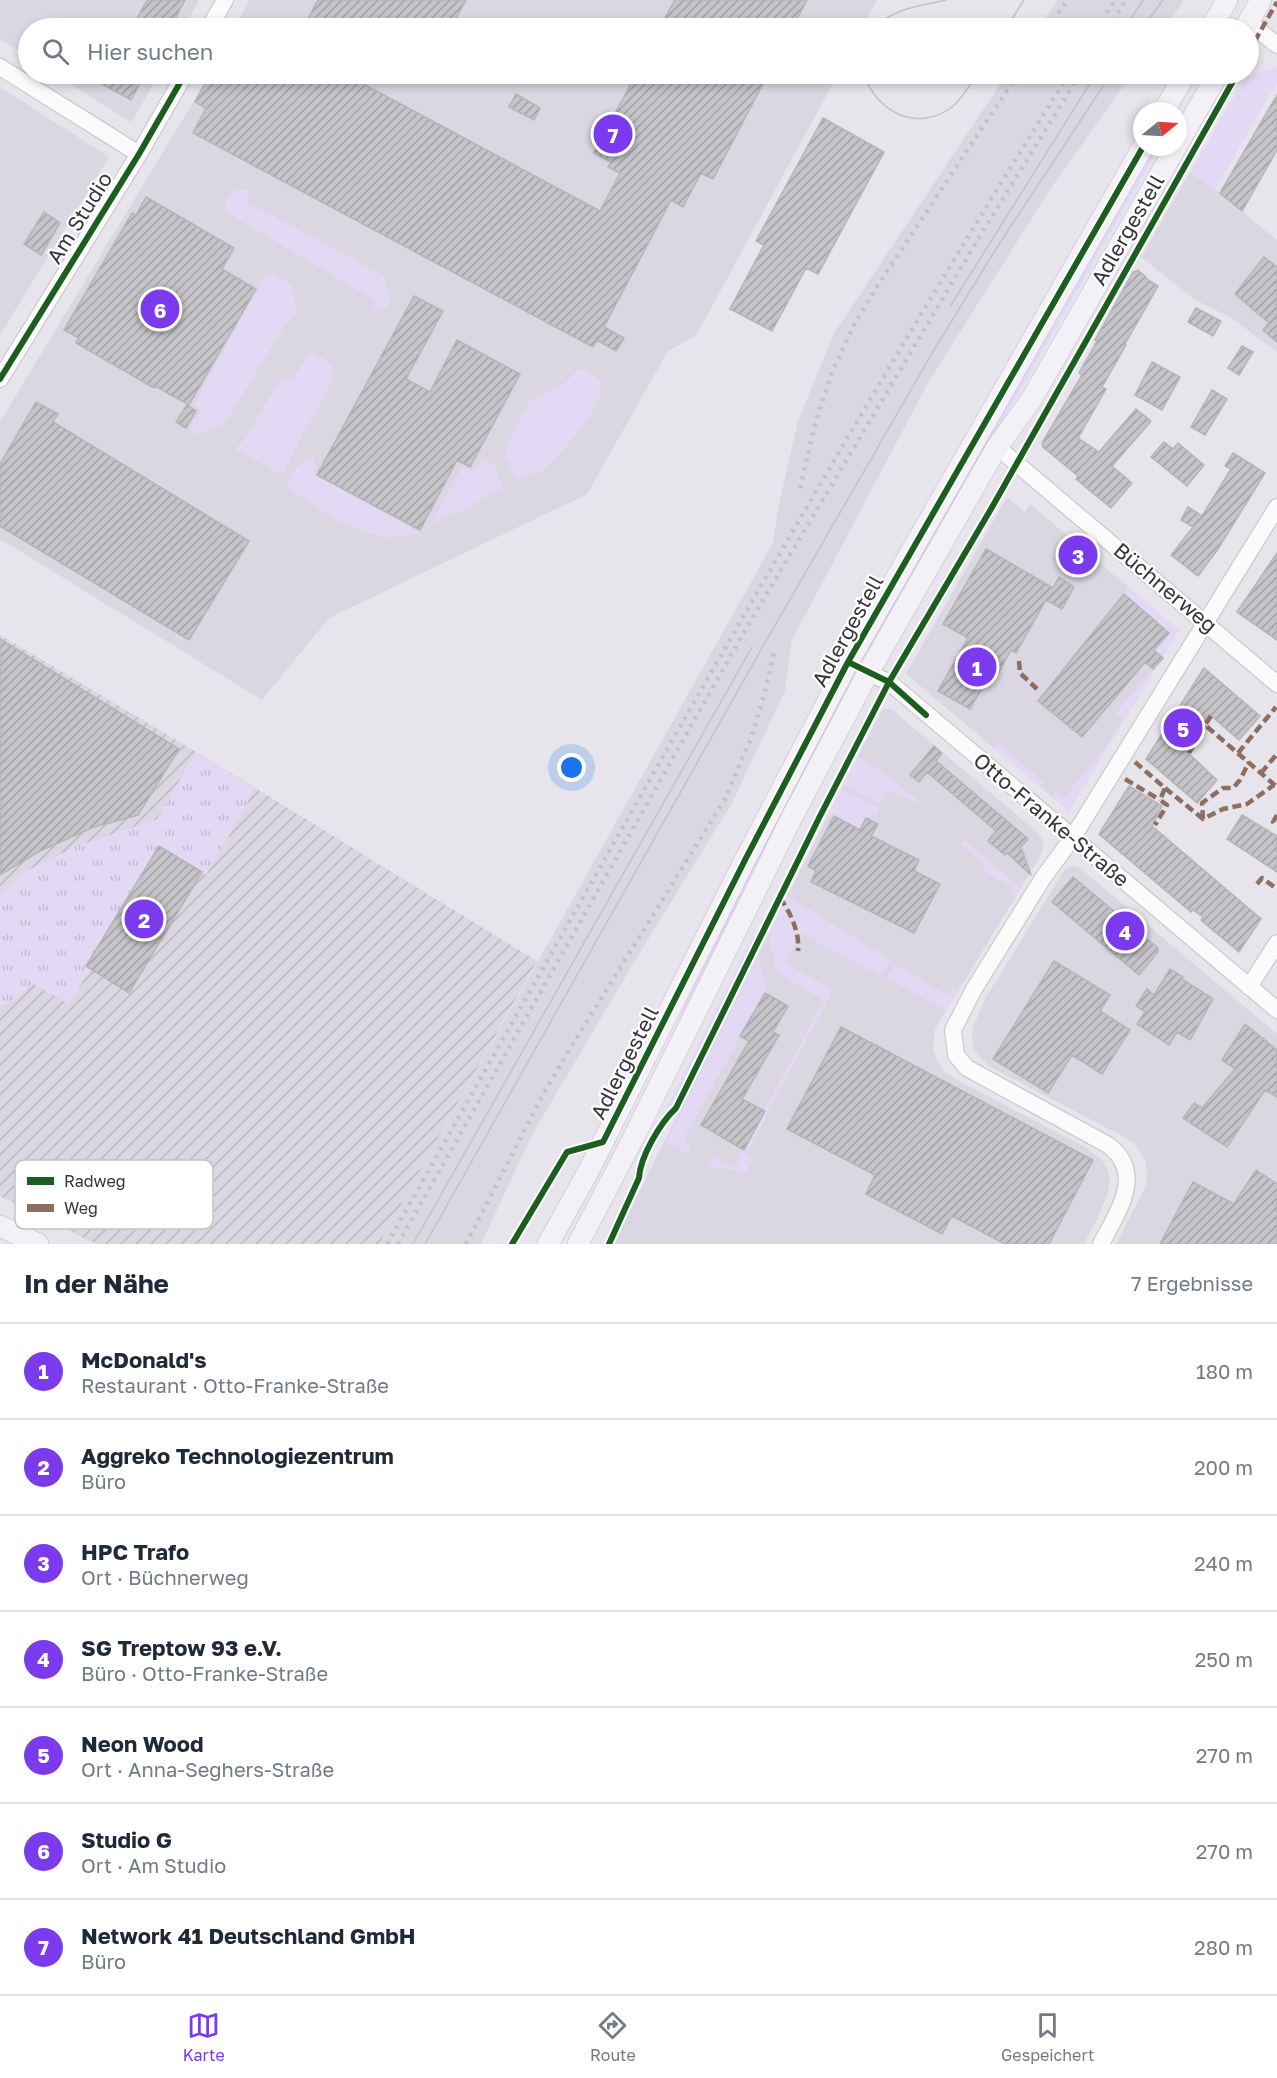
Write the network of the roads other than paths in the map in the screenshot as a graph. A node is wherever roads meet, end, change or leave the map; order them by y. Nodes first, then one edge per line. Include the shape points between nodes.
1 (225, 0) edge
2 (1227, 0) edge
3 (1261, 0) edge
4 (215, 18) edge
5 (1217, 18) edge
6 (1250, 18) edge
7 (1259, 33) edge
8 (1277, 45) edge
9 (0, 67) edge
10 (18, 78) edge
11 (27, 84) edge
12 (179, 84) edge
13 (1179, 84) edge
14 (1212, 84) edge
15 (1169, 102) edge
16 (1187, 128) edge
17 (139, 154) junction
18 (1138, 156) edge
19 (1171, 156) edge
20 (0, 379) edge
21 (997, 447) junction
22 (1277, 507) edge
23 (1205, 622) junction
24 (848, 662) junction
25 (868, 673) junction
26 (1277, 684) edge
27 (1072, 837) junction
28 (1277, 943) edge
29 (1249, 987) junction
30 (1277, 1010) edge
31 (628, 1094) junction
32 (635, 1135) junction
33 (589, 1170) junction
34 (611, 1182) junction
35 (0, 1226) edge
36 (39, 1244) edge
37 (548, 1244) edge
38 (578, 1244) edge
39 (1101, 1244) edge

1 - 4 street
2 - 5 main road
3 - 6 main road
7 - 8 street
9 - 10 street
11 - 17 street
12 - 17 street, Am Studio
13 - 15 main road
14 - 16 main road, Adlergestell
17 - 20 street, Am Studio
18 - 24 main road, Adlergestell
19 - 21 main road, Adlergestell via 1031,400
21 - 23 street, Büchnerweg
21 - 25 main road, Adlergestell
22 - 23 street
23 - 26 street, Büchnerweg
23 - 27 street
24 - 25 main road, Otto-Franke-Straße
24 - 31 main road, Adlergestell
25 - 27 street, Otto-Franke-Straße via 889,682
25 - 32 main road, Adlergestell
27 - 29 street, Otto-Franke-Straße
27 - 39 street via 974,989 953,1030 953,1040 956,1055 967,1068 1118,1154 1128,1185
28 - 29 street
29 - 30 street, Otto-Franke-Straße
31 - 32 main road, Adlergestell via 621,1127
31 - 33 main road, Adlergestell
32 - 34 main road, Adlergestell
33 - 34 main road
33 - 37 main road, Adlergestell
34 - 38 main road, Adlergestell
35 - 36 main road

